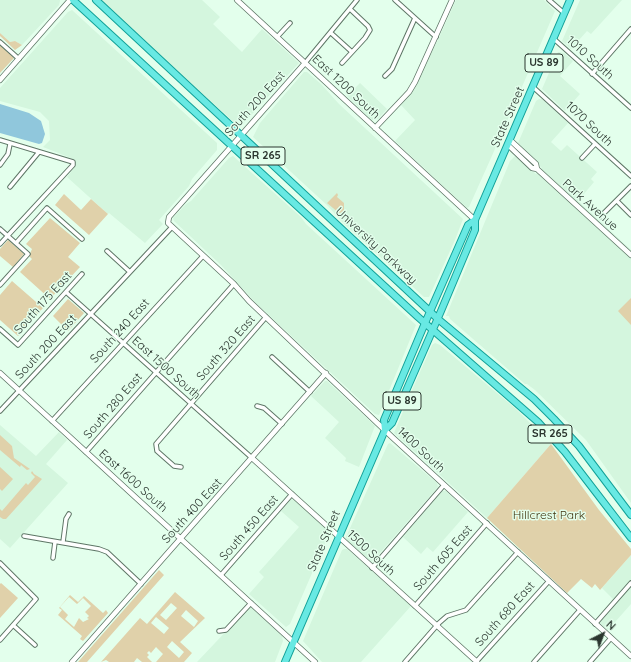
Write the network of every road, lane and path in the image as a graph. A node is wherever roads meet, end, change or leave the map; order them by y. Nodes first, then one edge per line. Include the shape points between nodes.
1 (72, 0) edge
2 (96, 0) edge
3 (237, 0) edge
4 (357, 0) edge
5 (395, 0) edge
6 (452, 0) edge
7 (549, 0) edge
8 (570, 0) edge
9 (350, 9) junction
10 (564, 14) junction
11 (415, 18) junction
12 (290, 23) dead end
13 (631, 29) edge
14 (331, 33) junction
15 (277, 37) junction
16 (436, 37) junction
17 (554, 40) junction
18 (0, 42) edge
19 (352, 52) junction
20 (19, 59) junction
21 (305, 63) junction
22 (342, 63) dead end
23 (592, 74) junction
24 (385, 76) dead end
25 (0, 80) edge
26 (533, 87) junction
27 (631, 107) edge
28 (375, 128) junction
29 (241, 136) junction
30 (0, 140) edge
31 (509, 142) junction
32 (10, 144) junction
33 (595, 144) junction
34 (231, 145) junction
35 (39, 152) junction
36 (582, 158) dead end
37 (0, 165) edge
38 (631, 176) edge
39 (631, 186) edge
40 (10, 187) dead end
41 (617, 201) junction
42 (631, 215) edge
43 (602, 218) dead end
44 (167, 220) joint
45 (475, 220) junction
46 (172, 226) junction
47 (0, 230) edge
48 (7, 236) junction
49 (82, 239) dead end
50 (16, 243) junction
51 (0, 244) edge
52 (107, 251) dead end
53 (631, 255) edge
54 (203, 256) junction
55 (130, 272) junction
56 (82, 274) dead end
57 (234, 284) junction
58 (0, 285) edge
59 (66, 292) junction
60 (430, 312) junction
61 (90, 314) junction
62 (266, 317) junction
63 (438, 319) junction
64 (425, 323) junction
65 (0, 328) edge
66 (433, 330) junction
67 (123, 343) junction
68 (272, 358) dead end
69 (0, 373) edge
70 (156, 373) junction
71 (326, 373) junction
72 (18, 390) junction
73 (310, 392) junction
74 (191, 404) junction
75 (257, 406) dead end
76 (0, 411) edge
77 (52, 421) junction
78 (282, 424) junction
79 (385, 430) junction
80 (86, 452) junction
81 (252, 458) junction
82 (181, 467) dead end
83 (444, 485) junction
84 (292, 494) junction
85 (69, 514) dead end
86 (631, 515) edge
87 (487, 523) junction
88 (24, 536) dead end
89 (339, 537) junction
90 (181, 538) junction
91 (631, 538) edge
92 (56, 542) junction
93 (63, 542) junction
94 (518, 552) junction
95 (53, 558) dead end
96 (0, 563) edge
97 (372, 568) junction
98 (221, 575) junction
99 (549, 580) junction
100 (141, 584) junction
101 (631, 584) edge
102 (251, 602) junction
103 (415, 606) junction
104 (580, 610) junction
105 (596, 624) junction
106 (13, 626) junction
107 (437, 626) junction
108 (219, 631) dead end
109 (611, 638) junction
110 (0, 640) edge
111 (293, 642) junction
112 (35, 645) dead end
113 (631, 656) edge
114 (72, 662) edge
115 (285, 662) edge
116 (315, 662) edge
117 (405, 662) edge
118 (476, 662) edge
119 (534, 662) edge
120 (590, 662) edge

1 - 20 street
1 - 34 main road, University Parkway / SR 265
2 - 29 main road, University Parkway / SR 265
3 - 15 street, East 1200 South
4 - 9 street, South 200 East
5 - 11 street
6 - 16 street
7 - 10 street
8 - 10 main road, State Street / US 89
9 - 14 street, South 200 East
9 - 19 street via 370,30
10 - 17 main road, State Street / US 89
11 - 16 street
11 - 24 street via 392,69
12 - 15 street
13 - 23 street
14 - 19 street
14 - 21 street, South 200 East
15 - 21 street, East 1200 South
16 - 28 street via 409,92
17 - 23 street, 1010 South
17 - 26 main road, State Street / US 89
18 - 20 street
19 - 22 street
20 - 25 street
21 - 28 street, East 1200 South
21 - 29 street, South 200 East
23 - 27 street, 1010 South
26 - 31 main road, State Street / US 89
26 - 33 street, 1070 South
28 - 45 street, East 1200 South
29 - 34 street, South 200 East
29 - 60 main road, University Parkway / SR 265
30 - 32 street
31 - 45 main road, State Street / US 89
31 - 53 street, Park Avenue via 536,164 537,169
32 - 35 street
32 - 37 street via 8,154
33 - 36 street
33 - 38 street, 1070 South
34 - 44 street, South 200 East
34 - 64 main road, University Parkway / SR 265
35 - 40 street
35 - 48 street via 73,162 73,165
39 - 41 street
41 - 42 street
41 - 43 street via 614,201
44 - 46 street, 1400 South
45 - 60 main road, State Street / US 89 via 468,226
45 - 63 main road, State Street / US 89 via 475,230
46 - 54 street, 1400 South
46 - 55 street, South 200 East
47 - 48 street
48 - 50 street
48 - 51 street
49 - 50 street via 47,208
50 - 58 street via 28,254
52 - 55 street
54 - 57 street, 1400 South
54 - 67 street, South 240 East
55 - 61 street, South 200 East
56 - 59 street, South 175 East
57 - 62 street, 1400 South
57 - 70 street, South 280 East
59 - 61 street, East 1500 South
59 - 65 street, South 175 East via 18,345
60 - 63 main road, University Parkway / SR 265
60 - 64 main road, State Street / US 89
61 - 67 street, East 1500 South
61 - 72 street, South 200 East
62 - 71 street, 1400 South
62 - 74 street, South 320 East
63 - 66 main road, State Street / US 89
63 - 86 main road, University Parkway / SR 265 via 534,399 554,419 579,446
64 - 66 main road, University Parkway / SR 265
64 - 79 main road, State Street / US 89 via 384,420
66 - 79 main road, State Street / US 89 via 392,423
66 - 91 main road, University Parkway / SR 265 via 528,412 552,437
67 - 70 street, East 1500 South
67 - 77 street, South 240 East
68 - 73 street
69 - 72 street, East 1600 South
70 - 74 street, East 1500 South
70 - 80 street, South 280 East
71 - 73 street, South 400 East
71 - 79 street, 1400 South
72 - 76 street, South 200 East
72 - 77 street, East 1600 South
73 - 78 street, South 400 East
74 - 81 street, East 1500 South
74 - 82 street, South 320 East via 155,446 174,466
75 - 78 street via 264,408
77 - 80 street, East 1600 South
78 - 81 street, South 400 East
79 - 83 street, 1400 South
79 - 89 main road, State Street / US 89
80 - 90 street, East 1600 South
81 - 84 street, 1500 South
81 - 90 street, South 400 East
83 - 87 street, 1400 South
83 - 97 street
84 - 89 street, 1500 South
84 - 98 street, South 450 East
85 - 93 street
87 - 94 street, 1400 South
87 - 103 street, South 605 East
88 - 92 street
89 - 97 street, 1500 South
89 - 111 main road, State Street / US 89
90 - 98 street, East 1600 South
90 - 100 street, South 400 East
92 - 93 street
92 - 95 street
93 - 100 street via 107,552
94 - 99 street, 1400 South
94 - 107 street via 466,610 447,616
96 - 106 street via 36,599
97 - 103 street, 1500 South
98 - 102 street, East 1600 South
99 - 104 street, 1400 South
99 - 118 street, South 680 East
100 - 114 street, South 400 East
101 - 105 street
102 - 108 street via 226,630
102 - 111 street, East 1600 South
103 - 107 street, 1500 South
104 - 105 street, 1400 South
104 - 119 street
105 - 109 street, 1400 South
106 - 110 street
106 - 112 street
107 - 117 street
107 - 118 street, 1500 South
109 - 113 street, 1400 South
109 - 120 street
111 - 115 main road, State Street / US 89
111 - 116 street, East 1600 South

